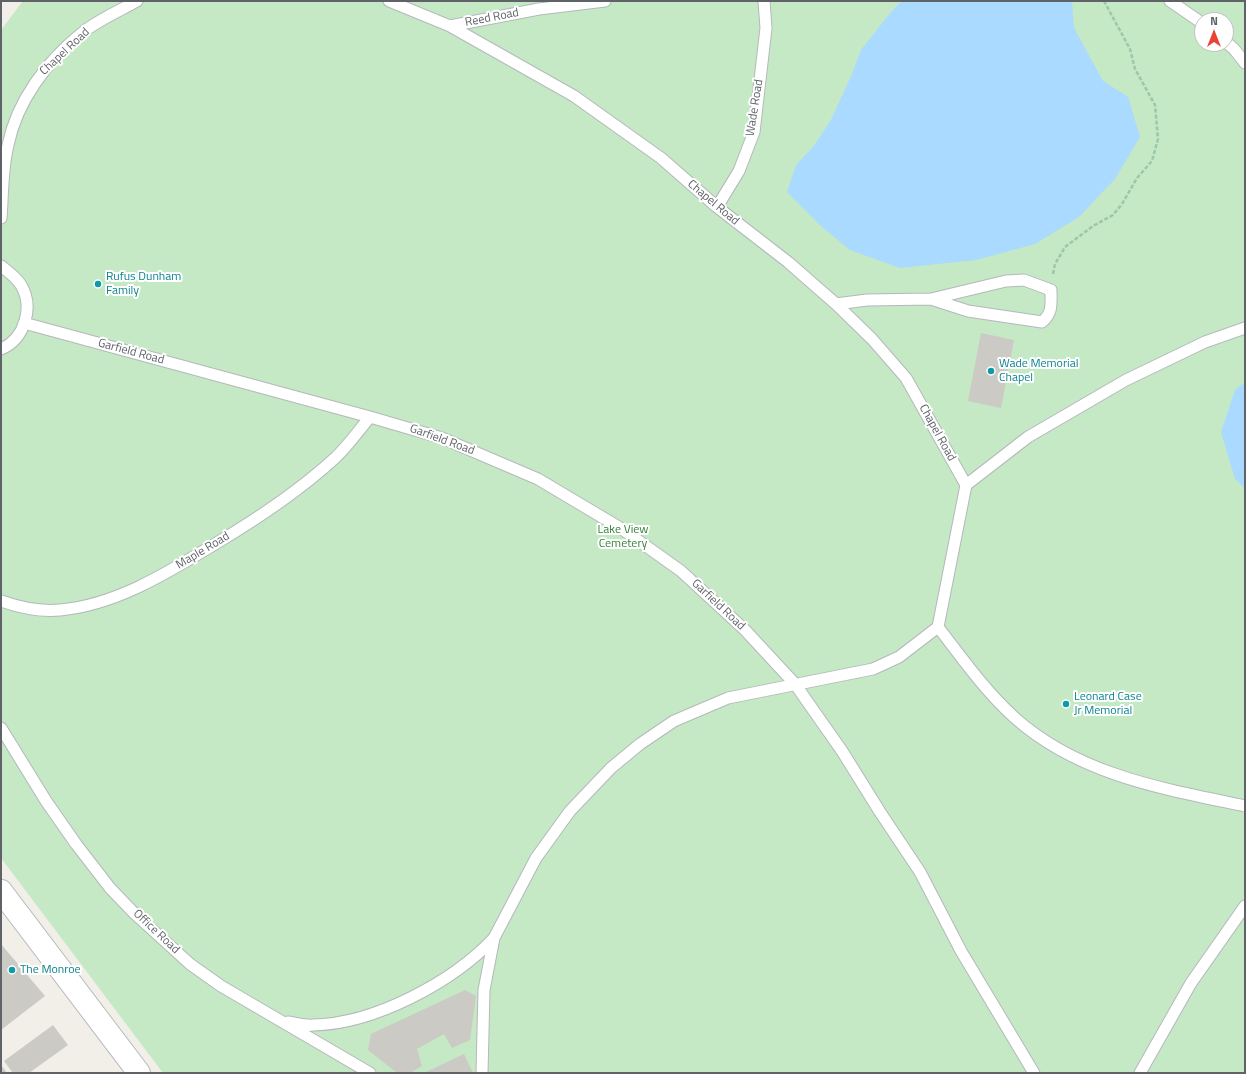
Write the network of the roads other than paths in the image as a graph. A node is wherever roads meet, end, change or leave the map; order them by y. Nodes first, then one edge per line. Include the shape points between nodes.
1 (137, 1) edge
2 (389, 1) edge
3 (604, 1) edge
4 (764, 1) edge
5 (1170, 1) edge
6 (1194, 18) edge
7 (450, 26) junction
8 (1234, 49) edge
9 (1245, 63) edge
10 (717, 207) junction
11 (1, 218) edge
12 (1, 266) edge
13 (931, 299) junction
14 (836, 304) junction
15 (24, 323) junction
16 (1245, 328) edge
17 (1, 349) edge
18 (370, 417) junction
19 (966, 485) junction
20 (1, 601) edge
21 (938, 627) junction
22 (795, 684) junction
23 (1, 728) edge
24 (1245, 806) edge
25 (1, 891) edge
26 (1245, 906) edge
27 (494, 938) junction
28 (280, 1020) junction
29 (139, 1073) edge
30 (370, 1073) edge
31 (482, 1073) edge
32 (1034, 1073) edge
33 (1140, 1073) edge

1 - 11 lane, Chapel Road via 82,33 38,78 16,119 8,145 3,176
2 - 7 lane, Chapel Road
3 - 7 lane, Reed Road via 539,9
4 - 10 lane, Wade Road via 766,28 754,132 739,170
5 - 6 lane
7 - 10 lane, Chapel Road via 574,96 661,158
8 - 9 lane
10 - 14 lane, Chapel Road via 788,262
12 - 15 lane via 22,286 27,313
13 - 13 lane via 968,311 1042,322 1052,308 1051,290 1024,280 1006,280
13 - 14 lane via 867,300
14 - 19 lane, Chapel Road via 872,339 906,378
15 - 17 lane via 15,339
15 - 18 lane, Garfield Road
16 - 19 lane via 1205,342 1126,380 1028,437
18 - 20 lane, Maple Road via 336,457 288,496 253,521 167,572 114,597 77,608 41,611
18 - 22 lane, Garfield Road via 442,438 538,479 622,529 681,571 745,630
19 - 21 lane
21 - 22 lane via 899,658 873,669
21 - 24 lane via 984,687 1015,718 1048,743 1103,771 1164,789
22 - 27 lane via 728,698 674,721 611,768 570,811 536,858
22 - 32 lane, Garfield Road via 842,751 920,872 961,951
23 - 28 lane, Office Road via 76,844 120,898 190,964 221,986
25 - 29 street
26 - 33 lane via 1192,983
27 - 28 lane via 479,954 442,979 412,997 381,1010 332,1024 311,1026
27 - 31 lane via 484,990
28 - 30 lane, Office Road

